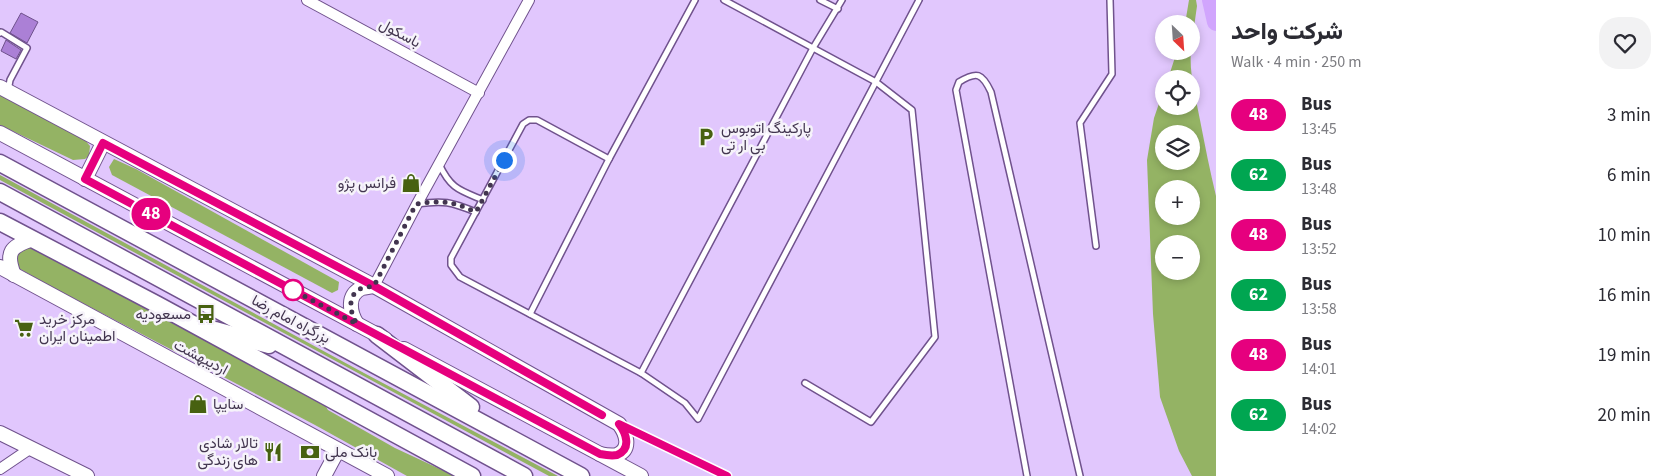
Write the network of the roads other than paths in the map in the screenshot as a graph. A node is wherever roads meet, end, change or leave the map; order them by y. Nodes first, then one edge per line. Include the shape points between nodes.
1 (307, 0) edge
2 (529, 0) edge
3 (695, 0) edge
4 (724, 0) edge
5 (820, 0) edge
6 (842, 0) edge
7 (920, 0) edge
8 (1110, 0) edge
9 (838, 9) junction
10 (0, 33) edge
11 (813, 48) junction
12 (876, 82) junction
13 (4, 89) edge
14 (478, 93) junction
15 (0, 133) edge
16 (103, 143) junction
17 (609, 159) junction
18 (0, 163) edge
19 (438, 164) junction
20 (85, 179) junction
21 (0, 192) edge
22 (483, 200) junction
23 (416, 204) junction
24 (476, 212) junction
25 (0, 222) edge
26 (33, 239) junction
27 (1096, 246) dead end
28 (0, 267) edge
29 (14, 275) junction
30 (374, 286) junction
31 (530, 314) junction
32 (189, 323) junction
33 (357, 324) junction
34 (377, 334) junction
35 (295, 352) junction
36 (640, 373) junction
37 (805, 383) dead end
38 (619, 424) junction
39 (0, 433) edge
40 (510, 438) junction
41 (31, 448) junction
42 (338, 450) junction
43 (600, 454) junction
44 (496, 461) junction
45 (0, 469) edge
46 (87, 476) edge
47 (324, 476) edge
48 (387, 476) edge
49 (472, 476) edge
50 (517, 476) edge
51 (524, 476) edge
52 (581, 476) edge
53 (640, 476) edge
54 (727, 476) edge
55 (1027, 476) edge
56 (1080, 476) edge

1 - 14 street, باسکول
2 - 14 street
3 - 17 lane
4 - 11 lane
5 - 9 lane
6 - 9 lane
7 - 12 lane
8 - 27 lane via 1112,74 1080,123
9 - 11 lane
10 - 13 lane via 27,48
11 - 12 lane
11 - 36 lane
12 - 36 lane via 698,420 685,403
12 - 37 lane via 912,110 934,337 871,422
13 - 16 main road
14 - 19 street
15 - 20 main road
16 - 20 main road
16 - 30 main road
17 - 22 lane via 537,120 530,120 523,124
17 - 31 lane
18 - 40 highway, بزرگراه امام رضا
19 - 22 lane via 453,186
19 - 23 street
20 - 33 main road
21 - 35 highway, بزرگراه امام رضا
22 - 24 lane
23 - 24 lane via 453,202
23 - 30 street
24 - 31 lane via 450,258 451,265 460,277
25 - 26 highway
26 - 29 main road via 20,243 10,252 8,262
26 - 32 highway
28 - 29 main road, اردیبهشت
29 - 42 main road, اردیبهشت
30 - 33 main road via 355,292 351,300 351,314
30 - 38 main road
31 - 36 lane
32 - 35 highway
32 - 49 highway
33 - 34 main road
34 - 40 highway
34 - 43 main road
35 - 44 highway, بزرگراه امام رضا
38 - 43 main road via 627,438 622,451 616,455
38 - 54 lane
39 - 41 main road
40 - 52 highway, بزرگراه امام رضا
41 - 45 street
41 - 46 main road
42 - 47 main road
42 - 48 main road, اردیبهشت
43 - 53 main road
44 - 50 highway
44 - 51 highway, بزرگراه امام رضا
55 - 56 lane via 956,90 959,82 972,75 985,79 991,92

